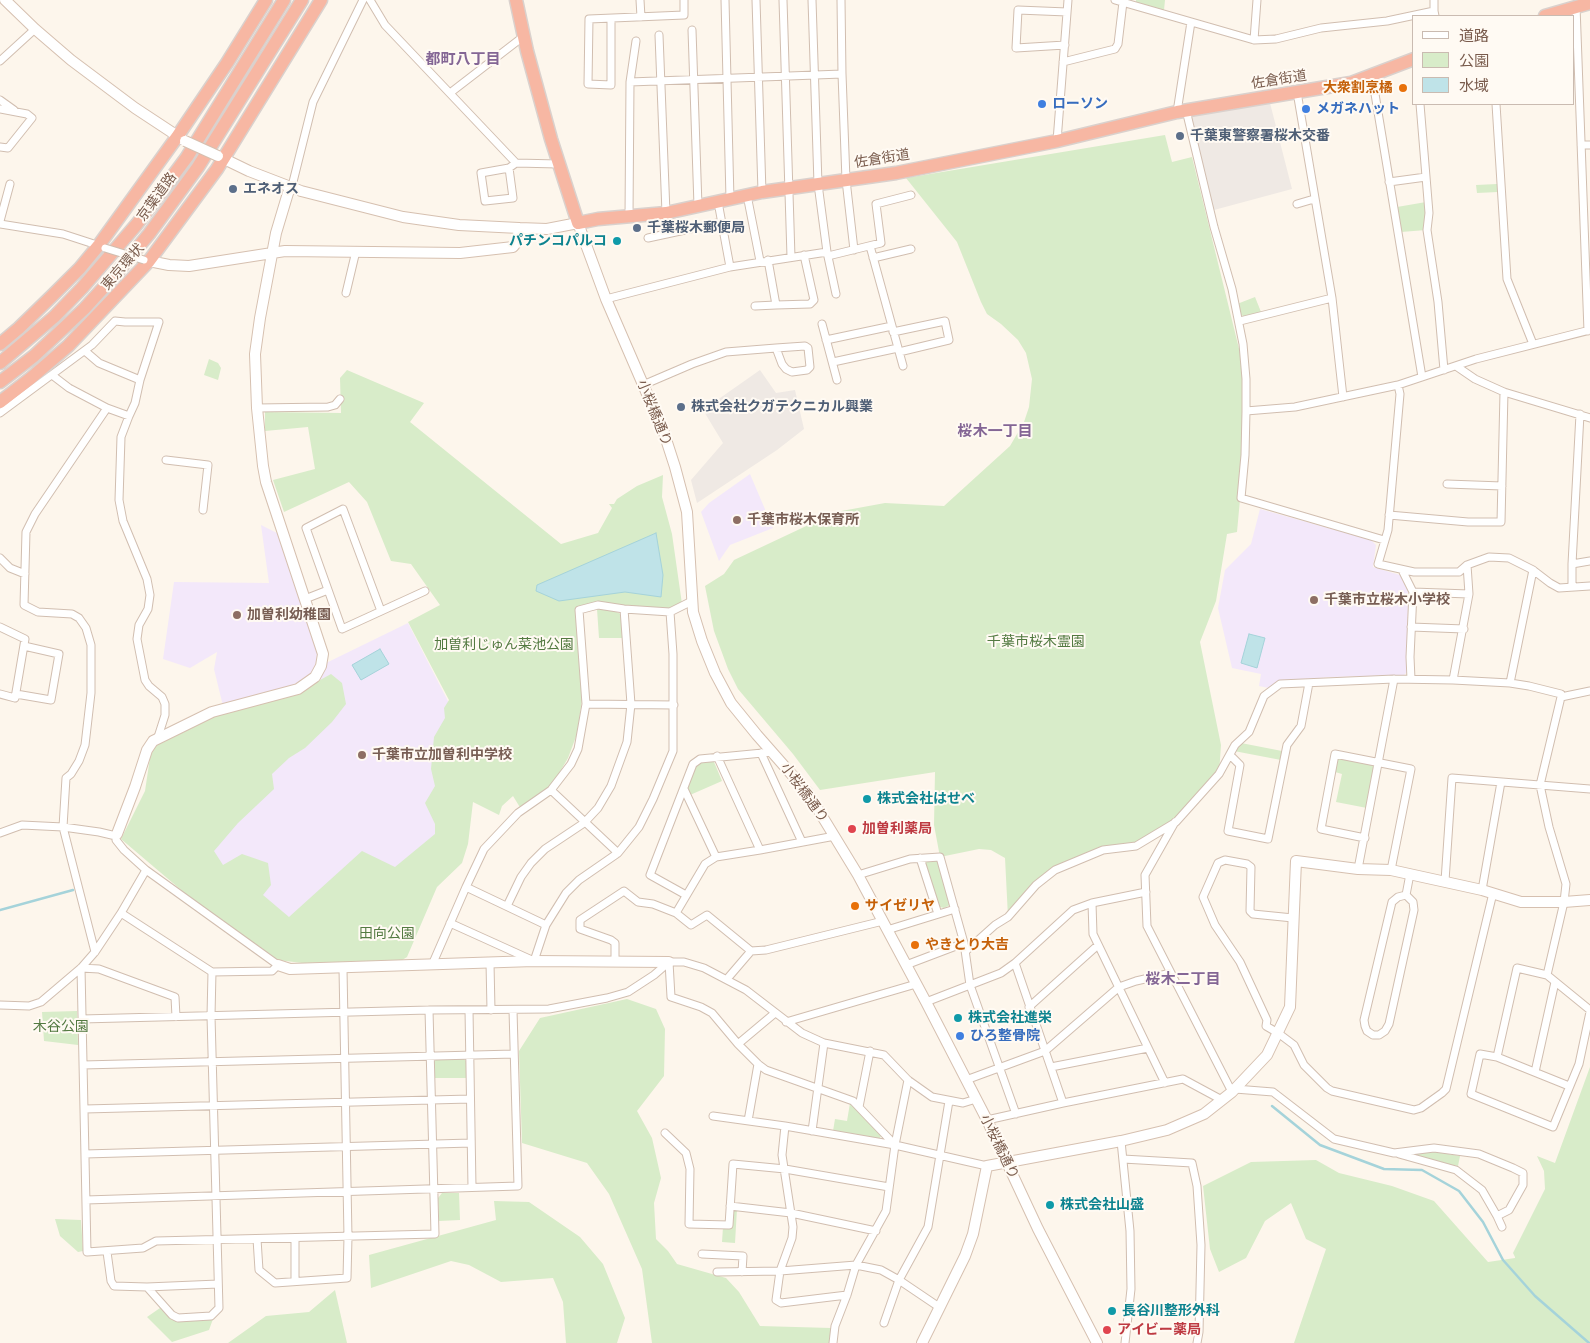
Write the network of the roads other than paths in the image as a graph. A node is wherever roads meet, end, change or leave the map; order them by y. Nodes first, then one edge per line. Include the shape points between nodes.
1 (5, 0) edge
2 (266, 0) edge
3 (284, 0) edge
4 (302, 0) edge
5 (321, 0) edge
6 (363, 0) edge
7 (370, 0) edge
8 (516, 0) edge
9 (640, 0) edge
10 (684, 0) edge
11 (724, 0) edge
12 (756, 0) edge
13 (783, 0) edge
14 (812, 0) edge
15 (841, 0) edge
16 (1068, 0) edge
17 (1115, 0) edge
18 (1257, 0) edge
19 (1434, 0) edge
20 (1123, 2) junction
21 (1590, 3) edge
22 (1576, 6) junction
23 (1067, 12) junction
24 (1434, 14) edge
25 (1549, 15) edge
26 (1412, 17) edge
27 (641, 18) junction
28 (611, 19) junction
29 (1191, 22) junction
30 (35, 29) junction
31 (692, 30) dead end
32 (659, 35) dead end
33 (524, 36) junction
34 (636, 40) dead end
35 (1254, 40) junction
36 (1065, 45) junction
37 (0, 61) edge
38 (1412, 61) edge
39 (1063, 62) junction
40 (842, 74) junction
41 (814, 75) junction
42 (785, 76) junction
43 (1372, 76) junction
44 (757, 77) junction
45 (726, 78) junction
46 (694, 80) junction
47 (661, 81) junction
48 (630, 82) junction
49 (1297, 92) junction
50 (450, 93) junction
51 (0, 100) edge
52 (1420, 105) edge
53 (1496, 105) edge
54 (0, 109) edge
55 (15, 110) junction
56 (1181, 111) junction
57 (181, 139) junction
58 (1057, 141) junction
59 (1581, 145) junction
60 (1590, 145) edge
61 (0, 147) edge
62 (220, 157) junction
63 (516, 163) junction
64 (558, 164) junction
65 (509, 168) junction
66 (1426, 178) junction
67 (846, 180) junction
68 (1389, 182) junction
69 (10, 184) dead end
70 (818, 184) junction
71 (292, 186) junction
72 (788, 188) junction
73 (762, 192) junction
74 (1586, 192) edge
75 (747, 195) junction
76 (911, 196) dead end
77 (1314, 199) junction
78 (724, 200) junction
79 (1297, 204) dead end
80 (698, 206) junction
81 (666, 213) junction
82 (629, 217) junction
83 (722, 222) junction
84 (0, 223) edge
85 (578, 223) junction
86 (518, 228) junction
87 (648, 238) dead end
88 (102, 246) junction
89 (870, 246) junction
90 (911, 249) dead end
91 (854, 250) junction
92 (356, 251) junction
93 (272, 252) junction
94 (828, 254) junction
95 (804, 255) junction
96 (791, 257) junction
97 (873, 258) junction
98 (147, 261) junction
99 (764, 261) junction
100 (730, 267) junction
101 (346, 293) dead end
102 (836, 294) dead end
103 (1332, 298) junction
104 (606, 299) junction
105 (776, 305) junction
106 (755, 306) dead end
107 (1240, 321) junction
108 (822, 324) dead end
109 (893, 329) junction
110 (1589, 331) edge
111 (826, 340) junction
112 (0, 344) edge
113 (1533, 344) junction
114 (776, 348) junction
115 (898, 350) junction
116 (85, 351) junction
117 (833, 362) junction
118 (0, 363) edge
119 (903, 366) dead end
120 (1456, 366) junction
121 (1444, 370) junction
122 (52, 375) junction
123 (1422, 377) junction
124 (140, 380) junction
125 (837, 380) dead end
126 (0, 382) edge
127 (643, 385) junction
128 (1398, 385) junction
129 (1504, 392) junction
130 (1342, 397) junction
131 (340, 400) dead end
132 (0, 402) edge
133 (107, 408) junction
134 (258, 408) junction
135 (1246, 411) junction
136 (0, 414) edge
137 (1580, 414) junction
138 (129, 416) junction
139 (1590, 418) edge
140 (166, 460) dead end
141 (1447, 484) dead end
142 (1502, 486) junction
143 (203, 510) dead end
144 (1388, 516) junction
145 (1384, 540) junction
146 (0, 558) edge
147 (1590, 561) edge
148 (1468, 564) junction
149 (1572, 564) junction
150 (1402, 570) junction
151 (1533, 570) junction
152 (25, 574) junction
153 (1572, 586) junction
154 (1590, 586) edge
155 (328, 590) junction
156 (425, 591) dead end
157 (1414, 592) junction
158 (1470, 594) junction
159 (305, 599) junction
160 (692, 601) junction
161 (624, 609) junction
162 (381, 611) junction
163 (670, 612) junction
164 (0, 627) edge
165 (1411, 628) junction
166 (1464, 629) junction
167 (24, 646) junction
168 (1394, 679) junction
169 (1411, 679) junction
170 (1453, 680) junction
171 (1309, 683) junction
172 (1510, 683) junction
173 (1590, 691) edge
174 (0, 694) edge
175 (16, 694) junction
176 (1561, 697) junction
177 (586, 704) junction
178 (631, 704) junction
179 (674, 705) junction
180 (158, 738) junction
181 (772, 752) junction
182 (762, 753) junction
183 (1230, 755) junction
184 (717, 756) junction
185 (1379, 762) junction
186 (1501, 782) junction
187 (1540, 785) junction
188 (1590, 789) edge
189 (552, 790) junction
190 (684, 790) junction
191 (1176, 822) junction
192 (584, 823) junction
193 (63, 827) junction
194 (0, 833) edge
195 (116, 835) junction
196 (835, 836) junction
197 (1365, 838) junction
198 (802, 842) junction
199 (760, 850) junction
200 (618, 854) junction
201 (716, 857) junction
202 (920, 858) junction
203 (1358, 869) junction
204 (146, 870) junction
205 (1391, 870) junction
206 (1410, 874) junction
207 (858, 875) junction
208 (1445, 881) junction
209 (466, 887) junction
210 (1482, 890) junction
211 (1146, 892) junction
212 (1494, 893) junction
213 (1406, 894) junction
214 (686, 895) junction
215 (1590, 900) edge
216 (1564, 902) junction
217 (1092, 903) junction
218 (507, 906) junction
219 (955, 908) junction
220 (122, 912) junction
221 (676, 913) junction
222 (938, 914) junction
223 (1293, 918) junction
224 (450, 922) junction
225 (546, 925) junction
226 (885, 926) junction
227 (1098, 945) junction
228 (965, 947) junction
229 (751, 951) junction
230 (95, 952) junction
231 (534, 961) junction
232 (615, 961) junction
233 (669, 962) junction
234 (490, 963) junction
235 (1015, 963) junction
236 (278, 965) junction
237 (432, 965) junction
238 (906, 965) junction
239 (81, 968) junction
240 (343, 969) junction
241 (212, 972) junction
242 (1171, 973) junction
243 (1548, 975) junction
244 (727, 979) junction
245 (1555, 982) junction
246 (916, 984) junction
247 (970, 985) junction
248 (1119, 986) junction
249 (926, 1002) junction
250 (0, 1005) edge
251 (1029, 1007) junction
252 (429, 1010) junction
253 (469, 1010) junction
254 (491, 1010) junction
255 (513, 1010) junction
256 (1590, 1011) edge
257 (343, 1013) junction
258 (775, 1014) junction
259 (211, 1016) junction
260 (176, 1017) junction
261 (82, 1019) junction
262 (786, 1022) junction
263 (1278, 1033) junction
264 (824, 1043) junction
265 (738, 1044) junction
266 (1148, 1048) junction
267 (870, 1051) junction
268 (1045, 1051) junction
269 (514, 1054) junction
270 (470, 1055) junction
271 (430, 1056) junction
272 (1498, 1057) junction
273 (344, 1058) junction
274 (212, 1062) junction
275 (758, 1064) junction
276 (83, 1065) junction
277 (1000, 1067) junction
278 (1051, 1067) junction
279 (1535, 1072) junction
280 (908, 1080) junction
281 (966, 1080) junction
282 (1165, 1083) junction
283 (1569, 1086) junction
284 (818, 1089) junction
285 (1233, 1090) junction
286 (470, 1099) junction
287 (976, 1099) junction
288 (1222, 1100) junction
289 (432, 1101) junction
290 (950, 1101) junction
291 (345, 1103) junction
292 (1063, 1103) junction
293 (213, 1106) junction
294 (859, 1107) junction
295 (85, 1109) junction
296 (1016, 1114) junction
297 (714, 1116) dead end
298 (987, 1120) junction
299 (748, 1121) junction
300 (785, 1126) junction
301 (812, 1131) junction
302 (665, 1133) dead end
303 (1121, 1141) junction
304 (433, 1144) junction
305 (471, 1144) junction
306 (895, 1145) junction
307 (346, 1147) junction
308 (214, 1150) junction
309 (1394, 1152) junction
310 (85, 1154) junction
311 (940, 1155) junction
312 (1123, 1159) junction
313 (1007, 1163) junction
314 (987, 1166) junction
315 (786, 1169) junction
316 (472, 1187) junction
317 (889, 1187) junction
318 (434, 1188) junction
319 (347, 1191) junction
320 (215, 1196) junction
321 (86, 1200) junction
322 (730, 1206) junction
323 (791, 1213) junction
324 (1497, 1216) junction
325 (1502, 1227) dead end
326 (876, 1231) junction
327 (348, 1237) junction
328 (294, 1238) junction
329 (257, 1239) junction
330 (216, 1240) junction
331 (107, 1252) junction
332 (702, 1254) dead end
333 (856, 1265) junction
334 (716, 1272) dead end
335 (742, 1272) junction
336 (780, 1272) junction
337 (899, 1280) junction
338 (295, 1281) junction
339 (218, 1284) junction
340 (147, 1287) junction
341 (847, 1295) junction
342 (939, 1307) junction
343 (884, 1323) dead end
344 (833, 1343) edge
345 (922, 1343) edge
346 (1097, 1343) edge
347 (1124, 1343) edge
348 (1197, 1343) edge

1 - 30 street
2 - 57 highway
3 - 118 highway, 京葉道路 via 187,157 137,224 76,294 28,341
4 - 126 highway, 京葉道路 via 198,167 150,234 84,309 34,356
5 - 62 highway, 東京環状
6 - 71 street via 313,102
7 - 50 street via 385,24
8 - 33 highway
9 - 27 street
10 - 27 street via 684,15
11 - 45 street
12 - 44 street
13 - 42 street
14 - 41 street
15 - 40 street
16 - 23 street
17 - 20 street
18 - 35 street
19 - 24 street
20 - 29 street
20 - 39 street via 1115,49
21 - 22 highway
22 - 25 highway
22 - 59 street
23 - 36 street
23 - 36 street via 1018,10 1016,48
26 - 35 street
27 - 28 street
28 - 28 street via 589,19 588,84 611,85
29 - 35 street
29 - 56 street
30 - 37 street
30 - 57 street via 71,60
31 - 46 street
32 - 47 street
33 - 50 street
33 - 64 highway
34 - 48 street
36 - 39 street
38 - 43 highway, 佐倉街道
39 - 58 street
40 - 41 street
40 - 67 street
41 - 42 street
41 - 70 street
42 - 44 street
42 - 72 street
43 - 49 highway, 佐倉街道
43 - 68 street
44 - 45 street
44 - 73 street
45 - 46 street
45 - 78 street
46 - 47 street
46 - 80 street
47 - 48 street
47 - 81 street
48 - 82 street
49 - 56 highway, 佐倉街道
49 - 77 street
50 - 63 street
51 - 55 street
52 - 66 street
53 - 113 street via 1507,279
54 - 55 street
55 - 61 street via 32,118 8,148
56 - 58 highway, 佐倉街道
56 - 107 street
57 - 62 street, bridge
57 - 88 highway
58 - 67 highway, 佐倉街道
59 - 60 street
59 - 74 street
62 - 71 street
62 - 98 highway, 東京環状 via 217,169
63 - 64 street
63 - 65 street
64 - 85 highway
65 - 65 street via 480,174 485,201 513,198
66 - 68 street
66 - 121 street via 1427,230
67 - 70 highway, 佐倉街道
67 - 91 street
68 - 123 street
69 - 84 street
70 - 72 highway, 佐倉街道
70 - 94 street
71 - 86 street via 339,202 403,217 459,225
71 - 93 street
72 - 73 highway, 佐倉街道
72 - 96 street
73 - 75 highway, 佐倉街道
74 - 110 street
75 - 78 highway, 佐倉街道
75 - 99 street
76 - 89 street via 876,204 881,243
77 - 79 street
77 - 103 street
78 - 80 highway, 佐倉街道
78 - 83 street
80 - 81 highway, 佐倉街道
81 - 82 highway, 佐倉街道
82 - 85 highway, 佐倉街道 via 598,218
83 - 87 street
83 - 100 street
84 - 88 street via 64,234
85 - 86 street via 547,229
85 - 104 street, 小桜橋通り
86 - 92 street via 517,242 513,247 503,249 460,253
88 - 98 street, bridge
88 - 112 highway
89 - 91 street
89 - 97 street
90 - 97 street
91 - 94 street
92 - 93 street
92 - 101 street
93 - 98 street via 189,266
93 - 134 street via 255,354
94 - 95 street
94 - 102 street
95 - 96 street
95 - 105 street via 814,300
96 - 99 street
97 - 109 street
98 - 132 highway, 東京環状 via 68,346
99 - 100 street
99 - 105 street
100 - 104 street
103 - 107 street
103 - 130 street
104 - 127 street, 小桜橋通り
105 - 106 street
107 - 135 street via 1246,370
108 - 111 street
109 - 111 street
109 - 115 street
109 - 115 street via 945,321 949,340
110 - 113 street
111 - 117 street
113 - 120 street
114 - 114 street via 805,346 810,367 792,372 786,369
114 - 127 street via 726,352
115 - 117 street
115 - 119 street
116 - 122 street
116 - 124 street via 100,363
116 - 124 street via 115,320 159,322
117 - 125 street
120 - 121 street
120 - 129 street
121 - 123 street
122 - 133 street
122 - 136 street
123 - 128 street
124 - 138 street via 136,403
127 - 160 street, 小桜橋通り via 664,433 687,512
128 - 130 street
128 - 144 street via 1400,394
129 - 137 street
129 - 142 street
130 - 135 street via 1294,407
131 - 134 street via 328,407
133 - 138 street
133 - 152 street via 26,532
134 - 159 street via 262,466
135 - 145 street via 1241,498
137 - 139 street
137 - 149 street
138 - 180 street via 121,438 119,500 123,521 150,595 137,639 144,680 165,704
140 - 143 street via 208,465
141 - 142 street
142 - 144 street via 1501,522
144 - 145 street
145 - 150 street via 1378,564
146 - 152 street via 10,568
147 - 149 street
148 - 150 street via 1459,572
148 - 151 street via 1489,557 1509,558
148 - 158 street
149 - 153 street
150 - 157 street
151 - 153 street via 1559,588
151 - 172 street
152 - 193 street via 24,605 38,612 72,614 79,618 91,645 91,692 85,745 79,761 66,778
153 - 154 street
155 - 159 street
155 - 162 street via 342,629
155 - 162 street via 306,528 343,509
156 - 162 street
157 - 158 street
157 - 165 street
158 - 166 street
159 - 180 street via 323,654 315,676 298,689 212,712
160 - 163 street
160 - 181 street, 小桜橋通り via 702,641 715,673 731,703
161 - 163 street
161 - 177 street via 598,606 579,610
161 - 178 street
163 - 179 street
164 - 167 street via 25,638
165 - 166 street
165 - 169 street
166 - 170 street
167 - 175 street
167 - 175 street via 60,654 51,700
168 - 169 street
168 - 171 street
168 - 185 street
169 - 170 street
170 - 172 street
171 - 183 street via 1280,684 1264,696 1249,732 1235,745
171 - 183 street via 1301,726 1287,745 1268,839 1228,831 1240,765
172 - 176 street via 1561,694
173 - 176 street
174 - 175 street via 15,698
176 - 187 street
177 - 178 street
177 - 189 street via 578,749
178 - 179 street
178 - 192 street via 627,742 611,786
179 - 200 street via 673,751 639,827
180 - 195 street via 148,750
181 - 182 street
181 - 196 street, 小桜橋通り via 808,793
182 - 184 street
182 - 198 street
183 - 191 street via 1219,774
184 - 190 street via 692,764
184 - 199 street
185 - 197 street
185 - 197 street via 1335,754 1324,810 1321,829
185 - 205 street via 1411,769
186 - 187 street
186 - 208 street via 1452,778
186 - 210 street
187 - 188 street
187 - 216 street via 1566,884
189 - 192 street
189 - 209 street via 518,813 496,835 484,849
190 - 201 street
190 - 214 street via 650,876
191 - 211 street via 1145,874
191 - 228 street via 1136,846 1104,850 1055,870 1036,885 1008,917
192 - 200 street
192 - 218 street via 531,862
193 - 194 street via 22,825
193 - 195 street
193 - 230 street
195 - 204 street via 124,850
196 - 198 street
196 - 207 street, 小桜橋通り
197 - 203 street
198 - 199 street
199 - 201 street
200 - 225 street via 579,880 566,893
201 - 214 street via 705,864
202 - 207 street
202 - 219 street via 940,857
202 - 222 street
203 - 205 street
203 - 223 street via 1296,861
204 - 220 street
204 - 236 street
205 - 206 street
206 - 208 street
206 - 213 street
207 - 226 street, 小桜橋通り
208 - 210 street
209 - 218 street
209 - 224 street
210 - 212 street
211 - 217 street
211 - 242 street via 1148,926
212 - 216 street via 1521,902
212 - 263 street via 1446,1089 1421,1108 1414,1110 1332,1091 1304,1065 1294,1045
213 - 213 street via 1413,902 1414,910 1389,1024 1385,1031 1373,1035 1367,1031 1364,1020 1392,902
214 - 221 street
215 - 216 street
216 - 243 street
217 - 227 street via 1093,934
217 - 235 street via 1073,910
218 - 225 street
219 - 222 street
219 - 228 street
220 - 230 street
220 - 241 street
221 - 229 street via 691,925 707,915
221 - 232 street via 638,902 624,891 580,920 580,929 615,943
222 - 226 street
223 - 263 street via 1290,1007
223 - 263 street via 1253,914 1250,911 1251,867 1225,860 1218,863 1203,897 1215,925 1240,962 1267,1020 1266,1026
224 - 231 street
224 - 237 street
225 - 231 street
226 - 229 street
226 - 238 street, 小桜橋通り
227 - 248 street
227 - 251 street
228 - 238 street
228 - 247 street
229 - 244 street
230 - 239 street
231 - 232 street
231 - 234 street
232 - 233 street
233 - 244 street via 693,964
233 - 255 street via 628,992 549,1009
233 - 265 street via 671,997 712,1014
234 - 237 street
234 - 254 street
235 - 247 street via 1001,973
235 - 251 street
236 - 240 street via 290,969
236 - 241 street via 272,971
237 - 240 street
238 - 246 street, 小桜橋通り
239 - 250 street via 41,1002 29,1006
239 - 260 street via 99,970 175,997
239 - 261 street
240 - 257 street
241 - 259 street
242 - 248 street
242 - 285 street
243 - 245 street
243 - 272 street via 1517,968
244 - 258 street
245 - 256 street
245 - 279 street
246 - 249 street, 小桜橋通り
246 - 262 street
247 - 249 street
247 - 277 street
248 - 266 street
248 - 268 street
249 - 281 street, 小桜橋通り
251 - 268 street
252 - 253 street
252 - 257 street
252 - 271 street
253 - 254 street
253 - 270 street
254 - 255 street
255 - 269 street
256 - 283 street via 1578,1064
257 - 259 street
257 - 273 street
258 - 262 street
258 - 265 street
259 - 260 street
259 - 274 street
260 - 261 street
261 - 276 street
262 - 264 street
263 - 285 street via 1268,1055
264 - 267 street
264 - 284 street
265 - 275 street
266 - 278 street
266 - 282 street
267 - 280 street via 884,1055
267 - 294 street
268 - 277 street
268 - 278 street
269 - 270 street
269 - 316 street via 518,1186
270 - 271 street
270 - 286 street
271 - 273 street
271 - 289 street
272 - 279 street
272 - 283 street via 1480,1054 1471,1094 1552,1127
273 - 274 street
273 - 291 street
274 - 276 street
274 - 293 street
275 - 284 street
275 - 299 street
276 - 295 street
277 - 281 street
277 - 296 street
278 - 292 street
279 - 283 street
280 - 290 street via 932,1097
280 - 306 street
281 - 287 street, 小桜橋通り
282 - 288 street via 1183,1079
282 - 292 street
284 - 294 street via 853,1101
284 - 301 street
285 - 288 street
285 - 309 street via 1272,1092 1334,1139
286 - 289 street
286 - 305 street
287 - 290 street via 963,1103
287 - 298 street, 小桜橋通り
288 - 303 street via 1204,1114 1167,1130
289 - 291 street
289 - 304 street
290 - 311 street
291 - 293 street
291 - 307 street
292 - 296 street
293 - 295 street
293 - 308 street
294 - 306 street
295 - 310 street
296 - 298 street
297 - 299 street
298 - 313 street, 小桜橋通り
299 - 300 street
300 - 301 street
300 - 315 street via 782,1155
301 - 306 street
302 - 322 street via 686,1153 690,1169 689,1224 729,1225
303 - 312 street
303 - 313 street
304 - 305 street
304 - 307 street
304 - 318 street
305 - 316 street
306 - 311 street
306 - 317 street
307 - 308 street
307 - 319 street
308 - 310 street
308 - 320 street
309 - 324 street via 1456,1170 1482,1190
309 - 324 street via 1434,1148 1479,1154 1523,1173 1523,1185 1509,1210
310 - 321 street
311 - 314 street
311 - 337 street via 928,1227
312 - 347 street via 1130,1231 1130,1289
312 - 348 street via 1192,1163 1201,1245
313 - 314 street
313 - 346 street, 小桜橋通り
314 - 342 street via 973,1234
315 - 317 street
315 - 322 street via 733,1164
315 - 323 street
316 - 318 street
317 - 326 street via 886,1211
318 - 319 street
318 - 327 street via 435,1234
319 - 320 street
319 - 327 street
320 - 321 street
320 - 330 street
321 - 331 street via 87,1252
322 - 323 street
323 - 326 street
323 - 336 street via 792,1238
324 - 325 street
326 - 333 street
327 - 328 street
327 - 338 street via 347,1278
328 - 329 street
328 - 338 street
329 - 330 street
329 - 338 street via 259,1270 275,1284
330 - 331 street via 156,1241 143,1248
330 - 339 street
331 - 340 street via 114,1286
332 - 335 street via 743,1256
333 - 336 street
333 - 337 street via 881,1270
333 - 341 street
334 - 335 street
335 - 336 street
336 - 341 street via 776,1300 781,1303
337 - 342 street
337 - 343 street
339 - 340 street
339 - 340 street via 219,1308 211,1316 178,1318
341 - 344 street via 835,1326
342 - 345 street

